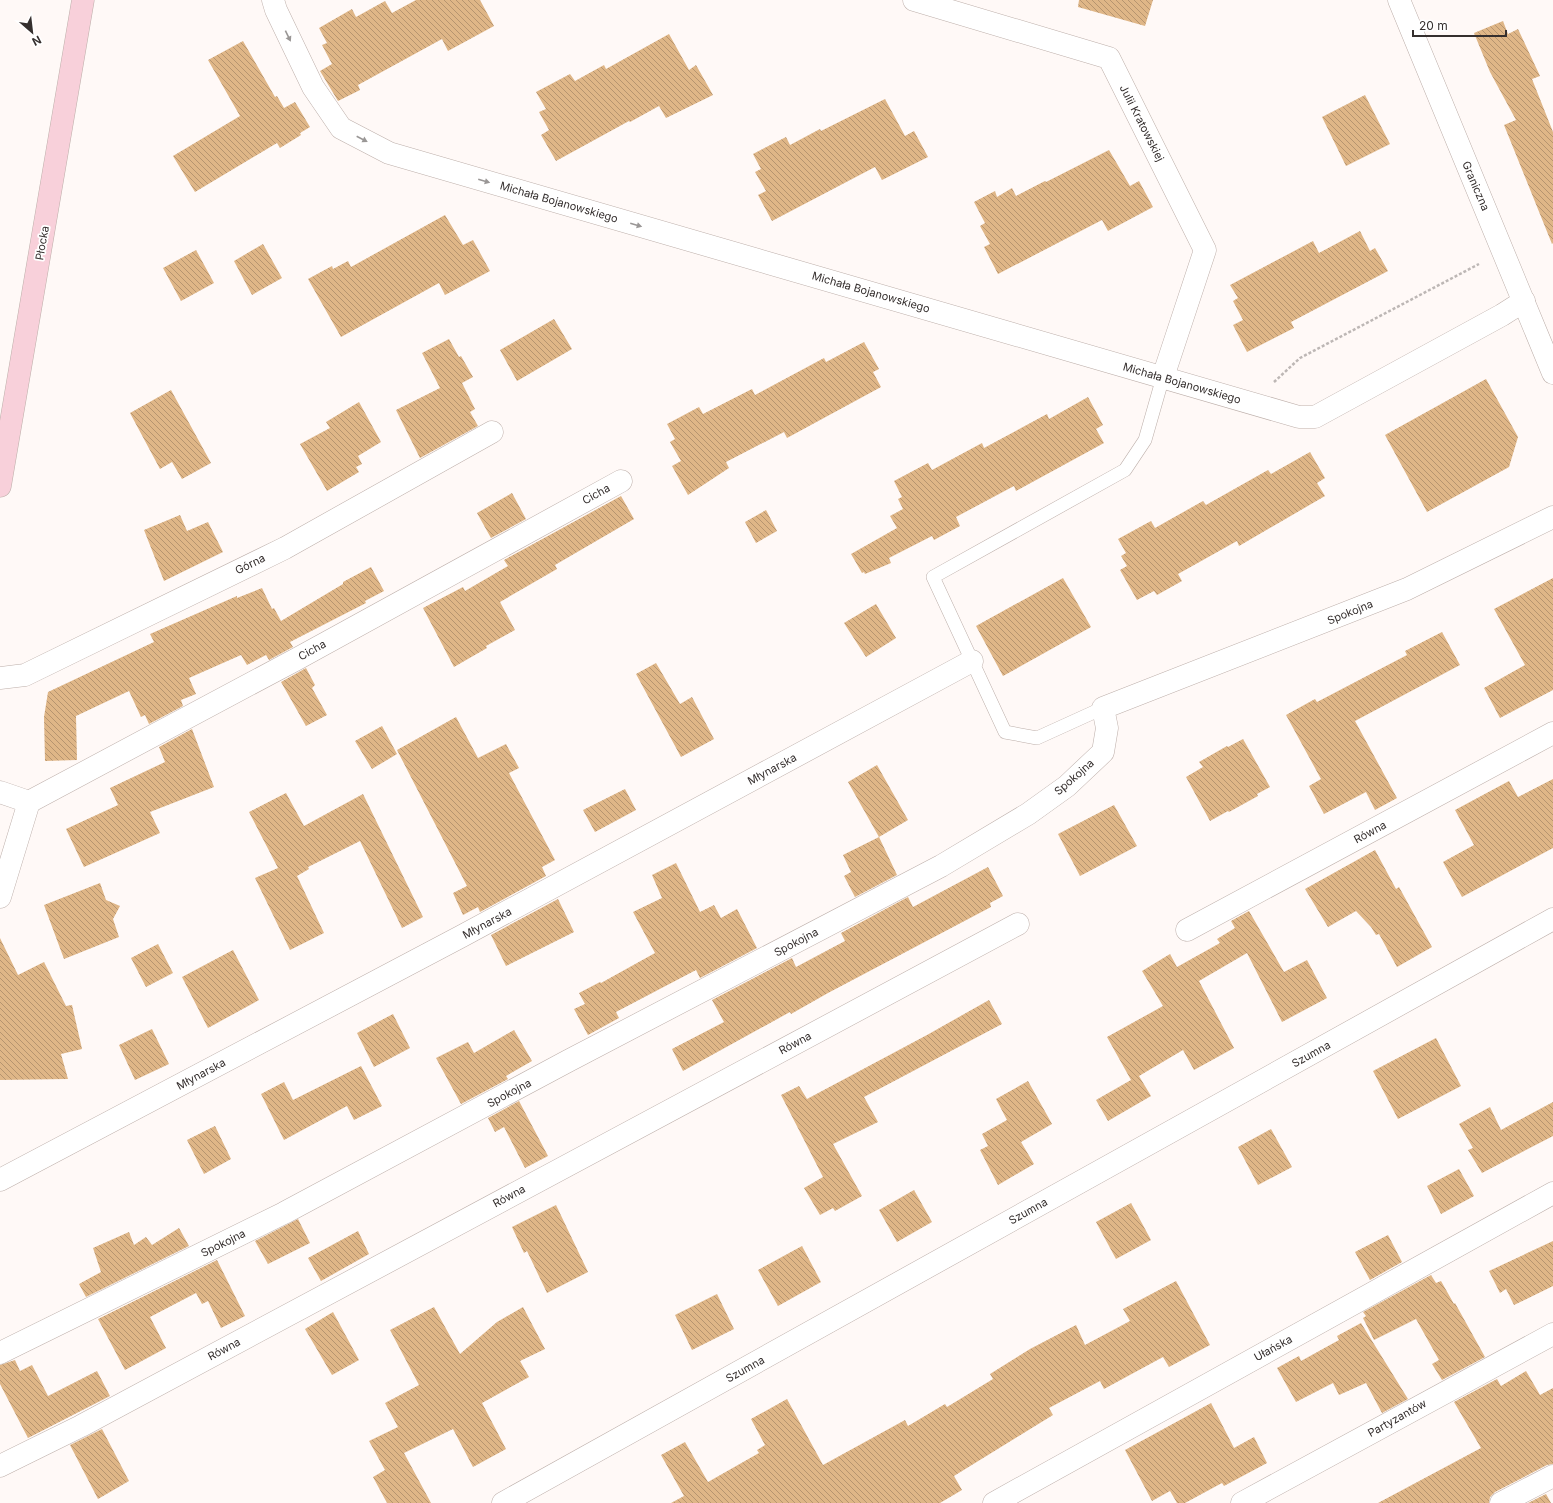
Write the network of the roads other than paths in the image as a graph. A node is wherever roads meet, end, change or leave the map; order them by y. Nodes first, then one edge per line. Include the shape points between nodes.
1 (84, 0) edge
2 (273, 0) edge
3 (914, 0) edge
4 (1399, 0) edge
5 (1524, 301) junction
6 (1553, 373) edge
7 (1163, 377) junction
8 (492, 432) dead end
9 (621, 481) dead end
10 (0, 486) edge
11 (1553, 517) edge
12 (972, 661) junction
13 (0, 678) edge
14 (1103, 708) junction
15 (1553, 733) edge
16 (0, 792) edge
17 (29, 802) junction
18 (0, 898) edge
19 (1553, 919) edge
20 (1018, 924) dead end
21 (1187, 930) dead end
22 (0, 1180) edge
23 (1553, 1193) edge
24 (1553, 1334) edge
25 (0, 1353) edge
26 (0, 1466) edge
27 (1553, 1476) edge
28 (503, 1503) edge
29 (994, 1503) edge
30 (1242, 1503) edge
31 (1501, 1503) edge

1 - 10 main road, Płocka
2 -> 7 street, Michała Bojanowskiego via 313,86 341,128 388,153
3 - 7 street, Julii Kratowskiej via 1109,58 1205,250
4 - 5 street, Graniczna
5 - 6 street, Graniczna
5 - 7 street, Michała Bojanowskiego via 1315,417 1299,417
7 - 12 lane via 1145,440 1125,470 932,577
8 - 13 street, Górna via 284,548 25,675
9 - 17 street, Cicha
11 - 14 street, Spokojna via 1407,589
12 - 14 lane via 1005,732 1037,738
12 - 22 street, Młynarska via 462,936
14 - 25 street, Spokojna via 1107,728 1102,752 1067,786 1028,814 941,866 568,1061 284,1214
15 - 21 street, Równa
16 - 17 street
17 - 18 street
19 - 28 street, Szumna
20 - 26 street, Równa via 88,1422
23 - 29 street, Ułańska
24 - 30 street, Partyzantów
27 - 31 street

